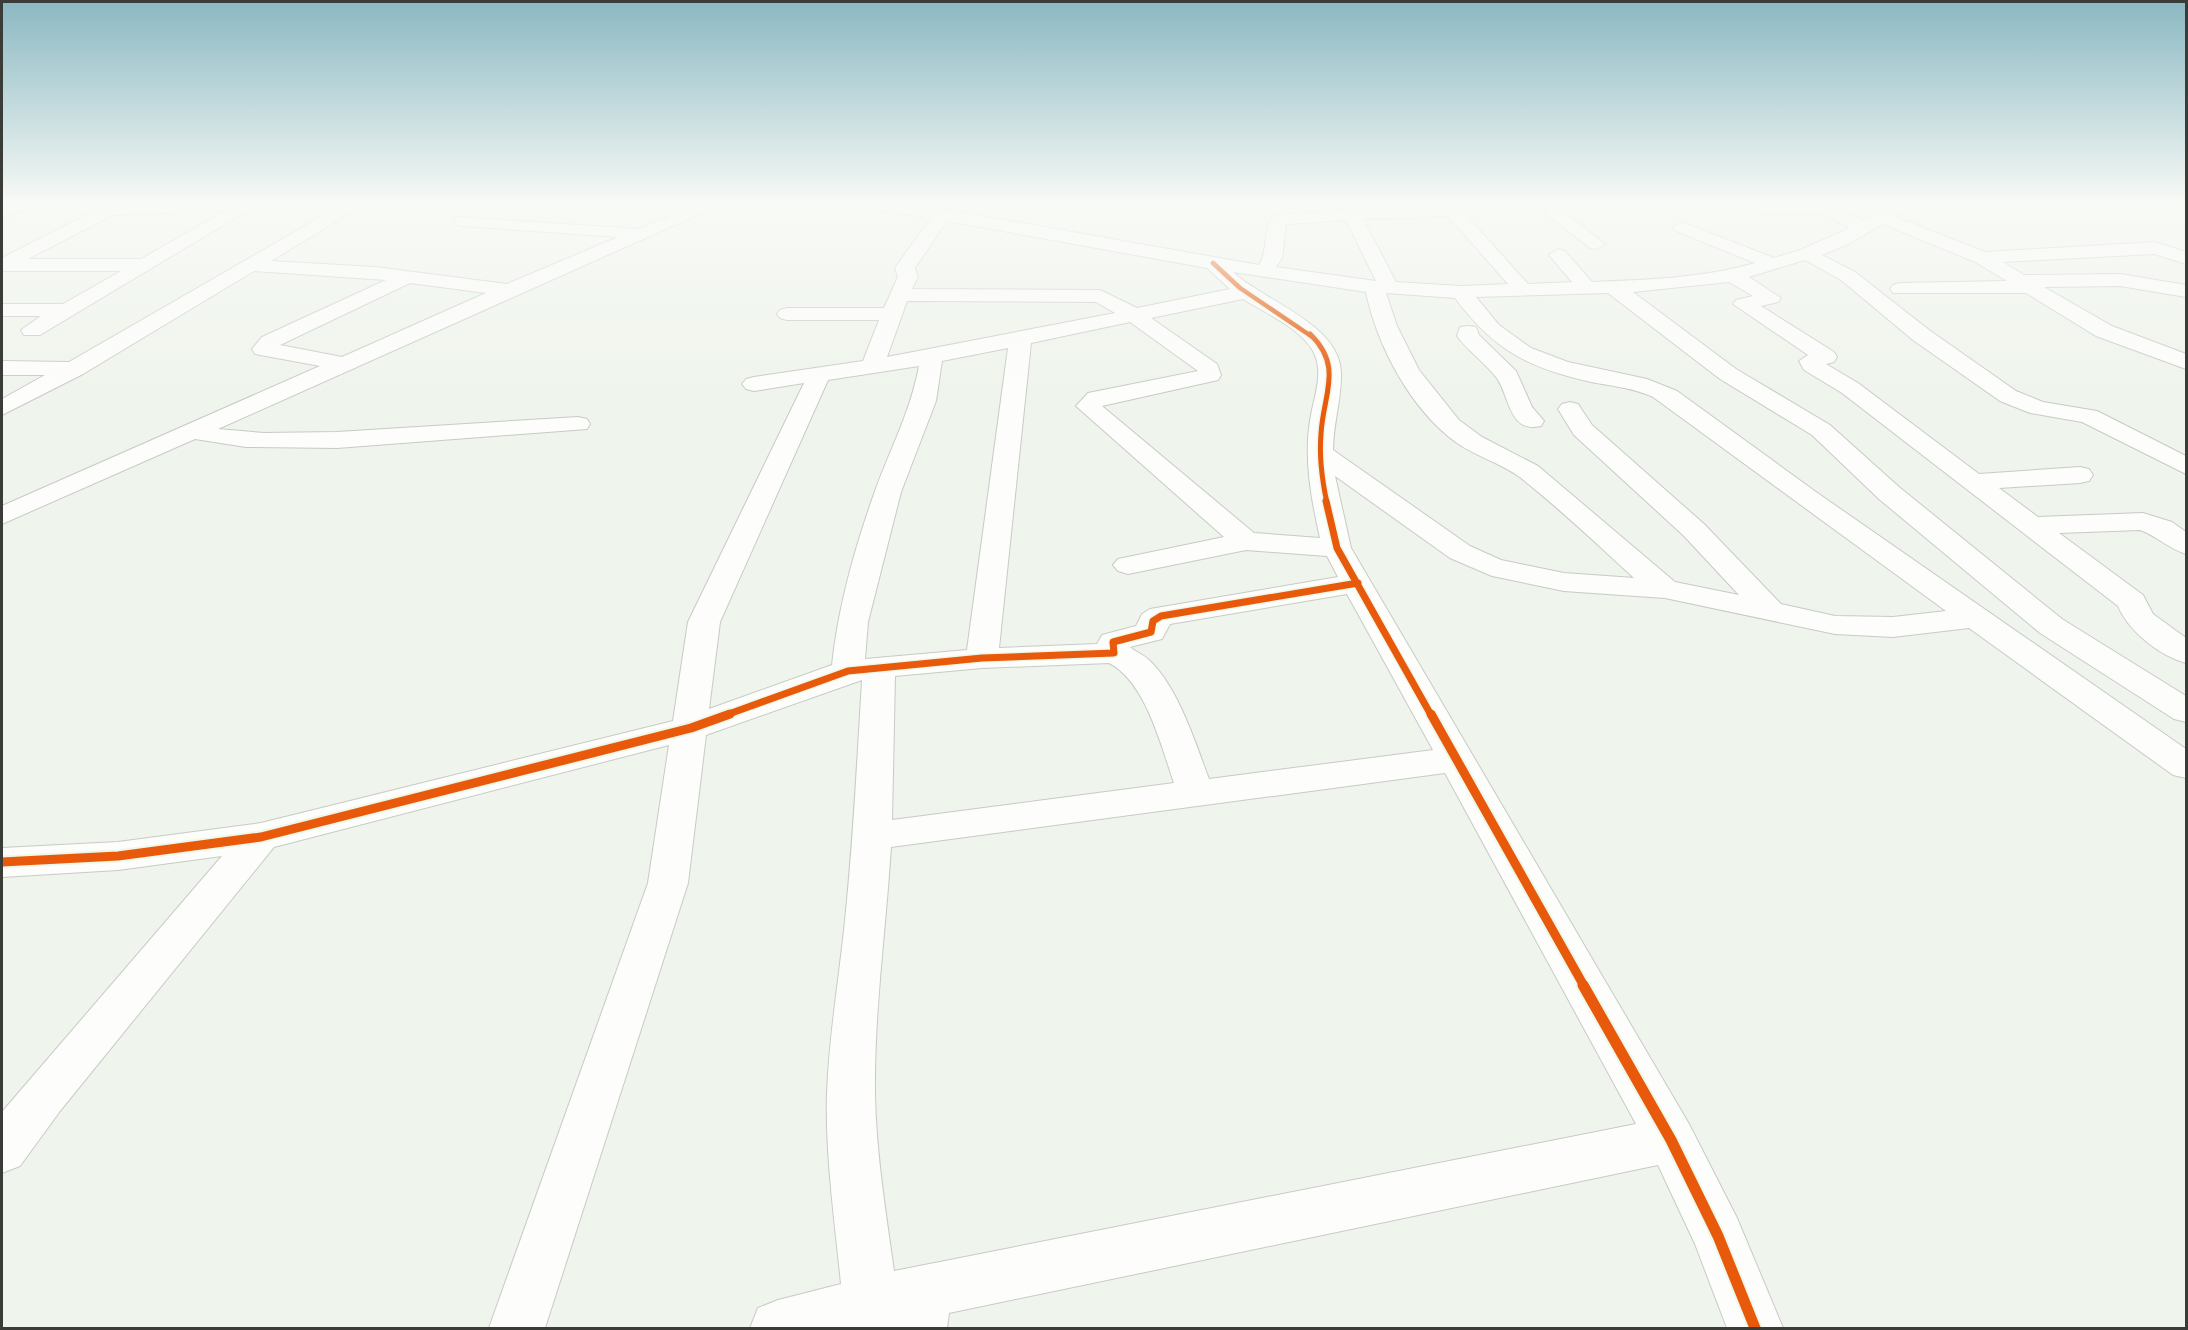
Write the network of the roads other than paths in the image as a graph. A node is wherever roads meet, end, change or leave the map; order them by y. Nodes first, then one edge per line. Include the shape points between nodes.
1 (146, 265) edge
2 (249, 265) joint
3 (568, 265) edge
4 (907, 265) edge
5 (1178, 265) edge
6 (1261, 265) edge
7 (1373, 265) edge
8 (1501, 265) edge
9 (1567, 265) edge
10 (1775, 265) edge
11 (1836, 265) edge
12 (1994, 265) edge
13 (1732, 276) junction
14 (408, 277) junction
15 (1240, 278) junction
16 (1321, 280) junction
17 (2025, 284) junction
18 (1613, 287) junction
19 (1382, 288) junction
20 (1587, 288) junction
21 (1900, 289) dead end
22 (509, 290) junction
23 (1524, 291) junction
24 (2187, 291) edge
25 (1461, 292) junction
26 (895, 305) junction
27 (2, 310) edge
28 (68, 310) junction
29 (787, 314) dead end
30 (1133, 315) junction
31 (1490, 328) junction
32 (32, 330) dead end
33 (1020, 340) junction
34 (932, 357) junction
35 (2187, 362) edge
36 (345, 364) junction
37 (872, 367) junction
38 (2, 368) edge
39 (76, 369) junction
40 (819, 375) junction
41 (754, 384) dead end
42 (2, 408) edge
43 (1570, 409) dead end
44 (1532, 421) dead end
45 (578, 424) dead end
46 (192, 431) junction
47 (1320, 453) junction
48 (2187, 466) edge
49 (2080, 475) dead end
50 (1972, 482) junction
51 (2, 516) edge
52 (2030, 526) junction
53 (1246, 541) junction
54 (2187, 545) edge
55 (1337, 548) junction
56 (1128, 565) dead end
57 (1358, 584) junction
58 (1665, 589) junction
59 (1772, 613) junction
60 (1978, 617) junction
61 (1114, 653) junction
62 (2187, 653) edge
63 (982, 658) junction
64 (863, 669) junction
65 (2187, 711) edge
66 (691, 728) junction
67 (1457, 759) junction
68 (2187, 766) edge
69 (1197, 794) junction
70 (872, 836) junction
71 (261, 837) junction
72 (2, 862) edge
73 (1671, 1140) junction
74 (2, 1150) edge
75 (872, 1305) junction
76 (922, 1310) edge
77 (517, 1329) edge
78 (778, 1329) edge
79 (1755, 1329) edge

1 - 28 street
2 - 14 street
2 - 39 street
3 - 22 street
4 - 26 street via 908,277
5 - 15 street
6 - 15 street
7 - 19 street
8 - 23 street
9 - 20 street
10 - 13 street
11 - 48 street via 1921,335 2008,396 2038,408 2088,416
12 - 17 street
13 - 18 street
13 - 50 street via 1771,298 1743,304 1826,357 1810,361 1812,364 1850,388
14 - 22 street
14 - 36 street via 270,342 263,349
15 - 16 street
15 - 16 street
15 - 30 street
15 - 47 street via 1325,352 1329,379
16 - 19 street
17 - 21 street
17 - 24 street via 2120,280
17 - 35 street via 2104,331
18 - 20 street
18 - 65 street via 1728,374 1821,430 1889,494 2051,626
19 - 25 street
19 - 58 street via 1378,309 1391,338 1413,377 1452,428 1529,472
20 - 23 street
22 - 36 street
23 - 25 street
25 - 31 street
26 - 29 street
26 - 30 street via 1100,297
26 - 37 street
27 - 28 street
28 - 32 street
30 - 33 street
30 - 53 street via 1209,369 1210,375 1096,398 1088,406
31 - 44 street via 1471,330 1467,336 1508,376 1521,409
31 - 60 street via 1516,350 1537,361 1661,391
33 - 34 street
33 - 63 street
34 - 37 street
34 - 64 street via 924,401 888,492 852,622
36 - 46 street
37 - 40 street
38 - 39 street
39 - 42 street
40 - 41 street
40 - 66 street via 704,622
43 - 59 street via 1577,424 1694,530
45 - 46 street via 295,441 216,438
46 - 51 street
47 - 55 street via 1325,499
47 - 58 street via 1460,552 1492,567 1564,582
49 - 50 street
50 - 52 street
52 - 54 street via 2143,521
52 - 62 street via 2132,602 2139,619
53 - 55 street
53 - 56 street
55 - 57 street
57 - 61 street via 1161,616 1153,621 1151,633 1113,642
57 - 67 street
58 - 59 street
59 - 60 street via 1867,628
60 - 68 street
61 - 63 street
61 - 69 street via 1141,671
63 - 64 street
64 - 66 street
64 - 70 street
66 - 71 street
66 - 77 street via 668,884
67 - 69 street
67 - 73 street
69 - 70 street
70 - 75 street via 854,1020 851,1096
71 - 72 street via 118,856
71 - 74 street
73 - 76 street
73 - 79 street via 1718,1236
75 - 76 street
75 - 78 street

